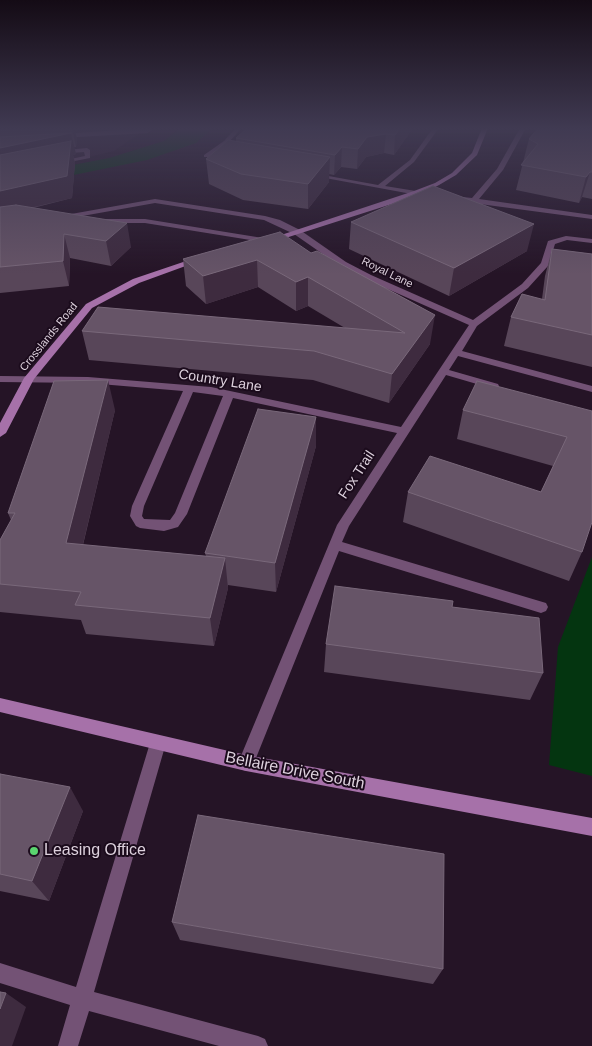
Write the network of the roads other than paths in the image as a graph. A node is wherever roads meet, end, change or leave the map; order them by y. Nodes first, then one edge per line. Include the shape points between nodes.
1 (324, 177) edge
2 (392, 177) edge
3 (449, 177) edge
4 (494, 177) edge
5 (379, 187) junction
6 (414, 194) junction
7 (431, 196) edge
8 (448, 197) edge
9 (474, 200) junction
10 (65, 217) junction
11 (592, 217) edge
12 (48, 220) edge
13 (297, 232) junction
14 (270, 241) junction
15 (592, 241) edge
16 (251, 246) edge
17 (204, 258) edge
18 (474, 324) junction
19 (456, 352) junction
20 (443, 372) junction
21 (29, 378) junction
22 (0, 379) edge
23 (189, 389) junction
24 (592, 389) edge
25 (508, 391) edge
26 (229, 394) junction
27 (403, 431) junction
28 (0, 433) edge
29 (335, 545) junction
30 (541, 607) dead end
31 (0, 705) edge
32 (158, 743) junction
33 (246, 763) junction
34 (592, 827) edge
35 (0, 973) edge
36 (82, 999) junction
37 (68, 1046) edge
38 (258, 1046) edge

1 - 5 lane
2 - 5 lane
3 - 6 street
4 - 9 lane
5 - 6 lane
6 - 7 lane
6 - 13 street
8 - 9 lane
9 - 11 lane
10 - 12 lane, Royal Lane
10 - 13 lane, Royal Lane via 155,201 265,218
10 - 14 lane via 145,221
13 - 14 street
13 - 18 lane, Royal Lane via 343,264
14 - 16 street
15 - 18 lane, Fox Trail via 566,238 551,243 552,258 525,286
17 - 21 street, Crosslands Road via 136,280 89,306
18 - 19 lane, Fox Trail
19 - 20 lane, Fox Trail
19 - 24 lane
20 - 25 lane
20 - 27 lane, Fox Trail
21 - 22 lane, Country Lane
21 - 23 lane, Country Lane
21 - 28 street, Crosslands Road
23 - 26 lane, Country Lane
23 - 26 lane via 138,506 136,516 140,523 174,524 181,514
26 - 27 lane, Country Lane
27 - 29 lane, Fox Trail via 343,525
29 - 30 lane
29 - 33 lane, Fox Trail
31 - 32 street, Bellaire Drive South
32 - 33 street, Bellaire Drive South
32 - 36 lane
33 - 34 street, Bellaire Drive South
35 - 36 lane
36 - 37 lane
36 - 38 lane

